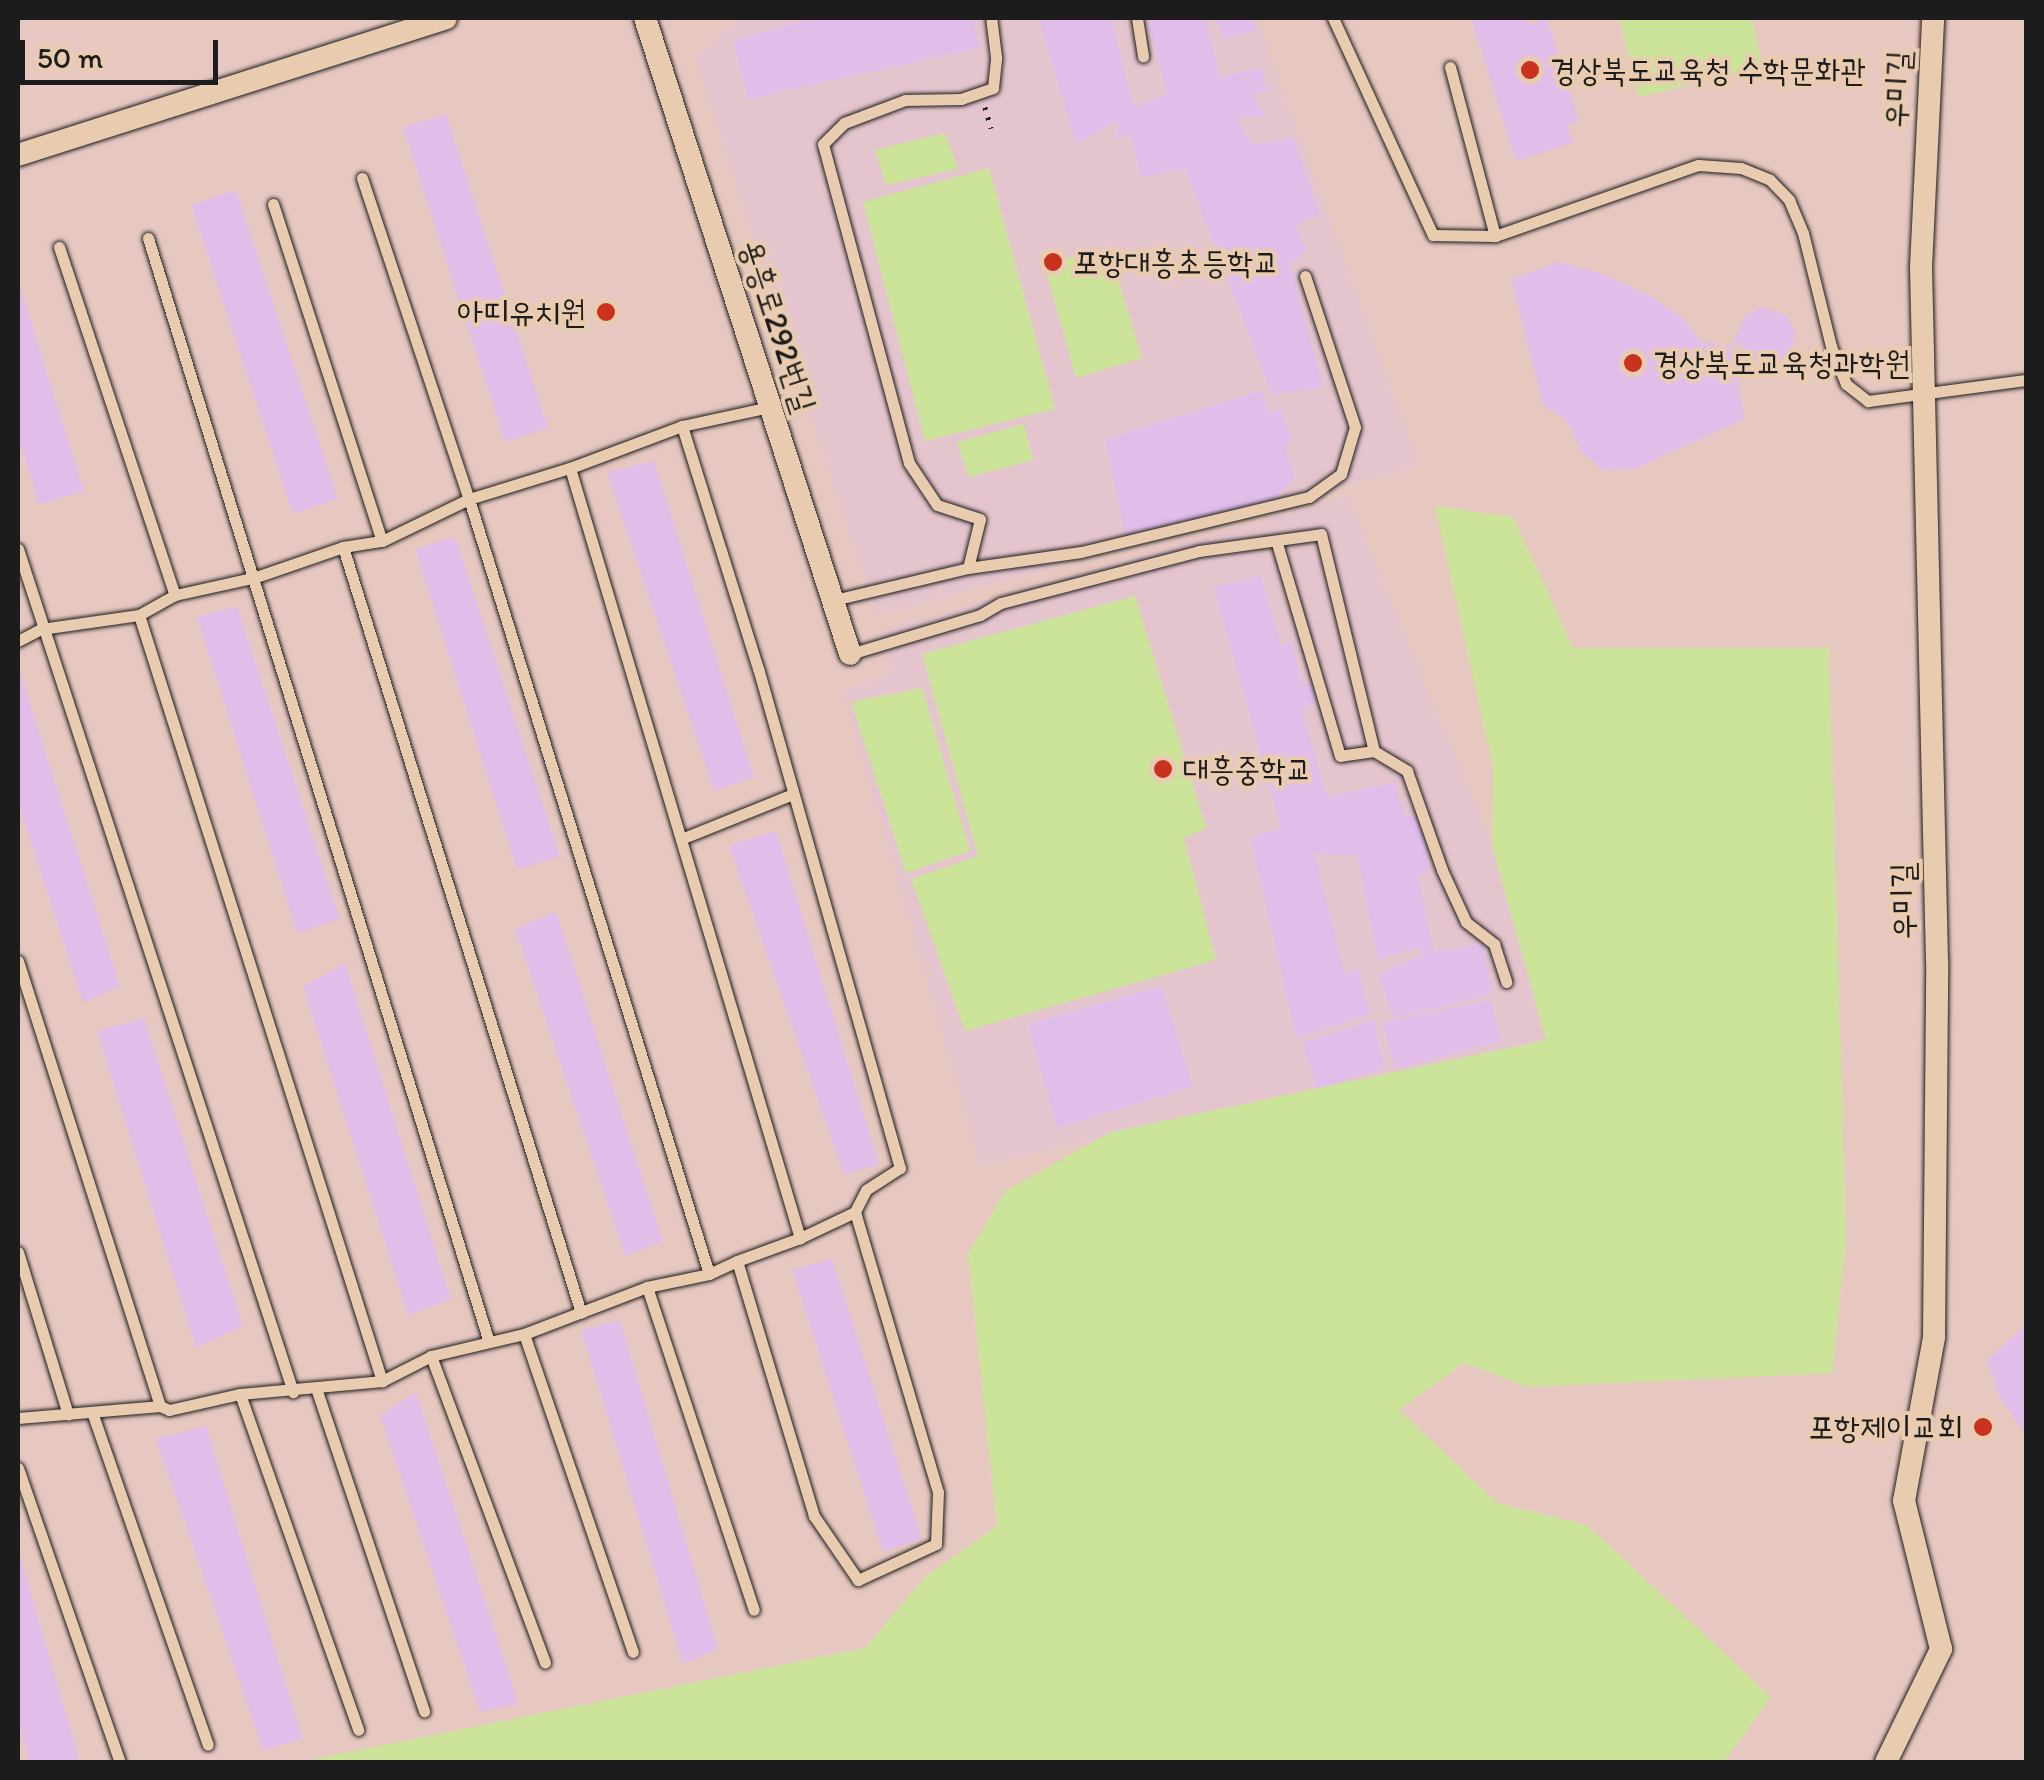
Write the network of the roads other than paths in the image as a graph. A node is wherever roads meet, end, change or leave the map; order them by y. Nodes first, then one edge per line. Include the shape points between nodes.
1 (446, 18) edge
2 (645, 18) edge
3 (991, 18) edge
4 (1137, 18) edge
5 (1333, 18) edge
6 (1933, 18) edge
7 (1143, 58) dead end
8 (1450, 67) dead end
9 (18, 155) edge
10 (362, 178) dead end
11 (272, 204) dead end
12 (1495, 236) junction
13 (148, 238) dead end
14 (59, 247) dead end
15 (1305, 276) dead end
16 (2026, 380) edge
17 (1924, 391) junction
18 (769, 407) junction
19 (682, 426) junction
20 (570, 468) junction
21 (469, 499) junction
22 (382, 541) junction
23 (1278, 543) junction
24 (343, 547) junction
25 (18, 549) edge
26 (968, 568) junction
27 (256, 577) junction
28 (175, 595) junction
29 (834, 600) junction
30 (140, 615) junction
31 (41, 629) junction
32 (18, 641) edge
33 (850, 654) joint
34 (1374, 751) junction
35 (793, 794) junction
36 (681, 839) junction
37 (18, 962) edge
38 (1506, 982) dead end
39 (855, 1212) junction
40 (800, 1238) junction
41 (18, 1252) edge
42 (737, 1261) junction
43 (709, 1274) junction
44 (647, 1288) junction
45 (582, 1313) junction
46 (524, 1334) junction
47 (488, 1339) junction
48 (430, 1356) junction
49 (382, 1382) junction
50 (316, 1388) junction
51 (293, 1392) junction
52 (240, 1394) junction
53 (160, 1406) junction
54 (68, 1415) junction
55 (93, 1415) junction
56 (18, 1418) edge
57 (18, 1468) edge
58 (754, 1610) dead end
59 (633, 1652) dead end
60 (545, 1664) dead end
61 (424, 1711) dead end
62 (358, 1730) dead end
63 (208, 1745) dead end
64 (120, 1762) edge
65 (1886, 1762) edge

1 - 9 street
2 - 18 street, 용흥로292번길
3 - 26 lane via 993,88 961,99 905,100 844,123 823,144 909,463 938,506 980,519
4 - 7 lane
5 - 12 lane via 1432,235
6 - 17 street, 우미길 via 1921,267
8 - 12 lane
10 - 21 lane
11 - 22 lane
12 - 17 lane via 1698,165 1741,168 1770,180 1789,200 1846,384 1868,401
13 - 27 lane
14 - 28 lane
15 - 26 lane via 1356,427 1341,474 1310,498 1224,520 1081,552
16 - 17 lane
17 - 65 street, 우미길 via 1937,962 1934,1338 1904,1501 1942,1649
18 - 19 lane
18 - 29 street, 용흥로292번길
19 - 20 lane
19 - 35 lane
20 - 21 lane
20 - 36 lane
21 - 22 lane
21 - 43 lane
22 - 24 lane
23 - 33 lane via 1199,550 1002,603 980,616
23 - 34 lane via 1340,756
23 - 34 lane via 1321,534
24 - 27 lane
24 - 45 lane
25 - 31 lane
26 - 29 lane
27 - 28 lane
27 - 47 lane
28 - 30 lane
29 - 33 street, 용흥로292번길
30 - 31 lane
30 - 49 lane
31 - 32 lane
31 - 51 lane
34 - 38 lane via 1406,771 1466,922 1494,944
35 - 36 lane
35 - 39 lane via 900,1168 866,1190
36 - 40 lane
37 - 53 lane
39 - 40 lane
39 - 42 lane via 938,1492 936,1544 858,1580 814,1516
40 - 42 lane
41 - 54 lane
42 - 43 lane
43 - 44 lane
44 - 45 lane
44 - 58 lane
45 - 46 lane
46 - 47 lane
46 - 59 lane
47 - 48 lane
48 - 49 lane
48 - 60 lane
49 - 50 lane
50 - 51 lane
50 - 61 lane
51 - 52 lane
52 - 53 lane via 169,1410
52 - 62 lane
53 - 55 lane
54 - 55 lane
54 - 56 lane
55 - 63 lane
57 - 64 lane

